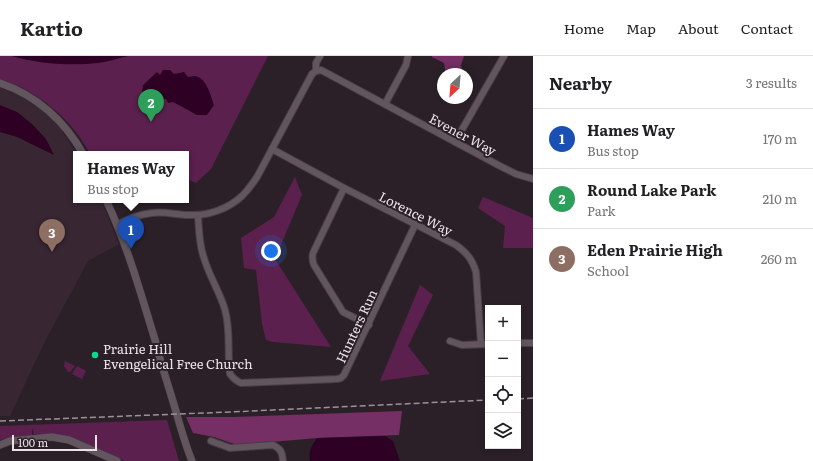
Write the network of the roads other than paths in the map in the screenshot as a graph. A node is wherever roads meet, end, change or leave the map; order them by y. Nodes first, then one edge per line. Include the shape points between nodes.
1 (320, 56) edge
2 (408, 56) edge
3 (504, 56) edge
4 (316, 71) junction
5 (0, 83) edge
6 (385, 104) junction
7 (455, 142) junction
8 (272, 149) junction
9 (81, 151) edge
10 (533, 179) edge
11 (344, 188) junction
12 (107, 203) edge
13 (198, 215) junction
14 (117, 225) junction
15 (415, 225) junction
16 (369, 325) junction
17 (450, 341) dead end
18 (521, 343) edge
19 (533, 343) edge
20 (481, 344) junction
21 (485, 344) edge
22 (211, 441) dead end
23 (0, 445) edge
24 (117, 461) edge
25 (192, 461) edge
26 (283, 461) edge

1 - 4 street
2 - 6 street via 406,65
3 - 7 street
4 - 6 street, Evener Way via 321,70
4 - 8 street via 312,74
5 - 9 street via 30,97 52,114
6 - 7 street, Evener Way
7 - 10 street, Evener Way via 516,174
8 - 11 street, Lorence Way
8 - 13 street via 250,188 242,196 223,209
11 - 15 street, Lorence Way
11 - 16 street via 312,261 343,312
12 - 14 street
13 - 14 street via 152,212 135,216
13 - 16 street, Hunters Run via 201,250 227,317 230,374 237,382 341,378 347,371
14 - 25 street via 129,256
15 - 16 street, Hunters Run
15 - 20 street, Lorence Way via 456,245 474,264
17 - 20 street via 462,345
18 - 19 street
20 - 21 street
22 - 26 street via 230,448 273,445 279,448
23 - 24 street via 52,437 69,440

